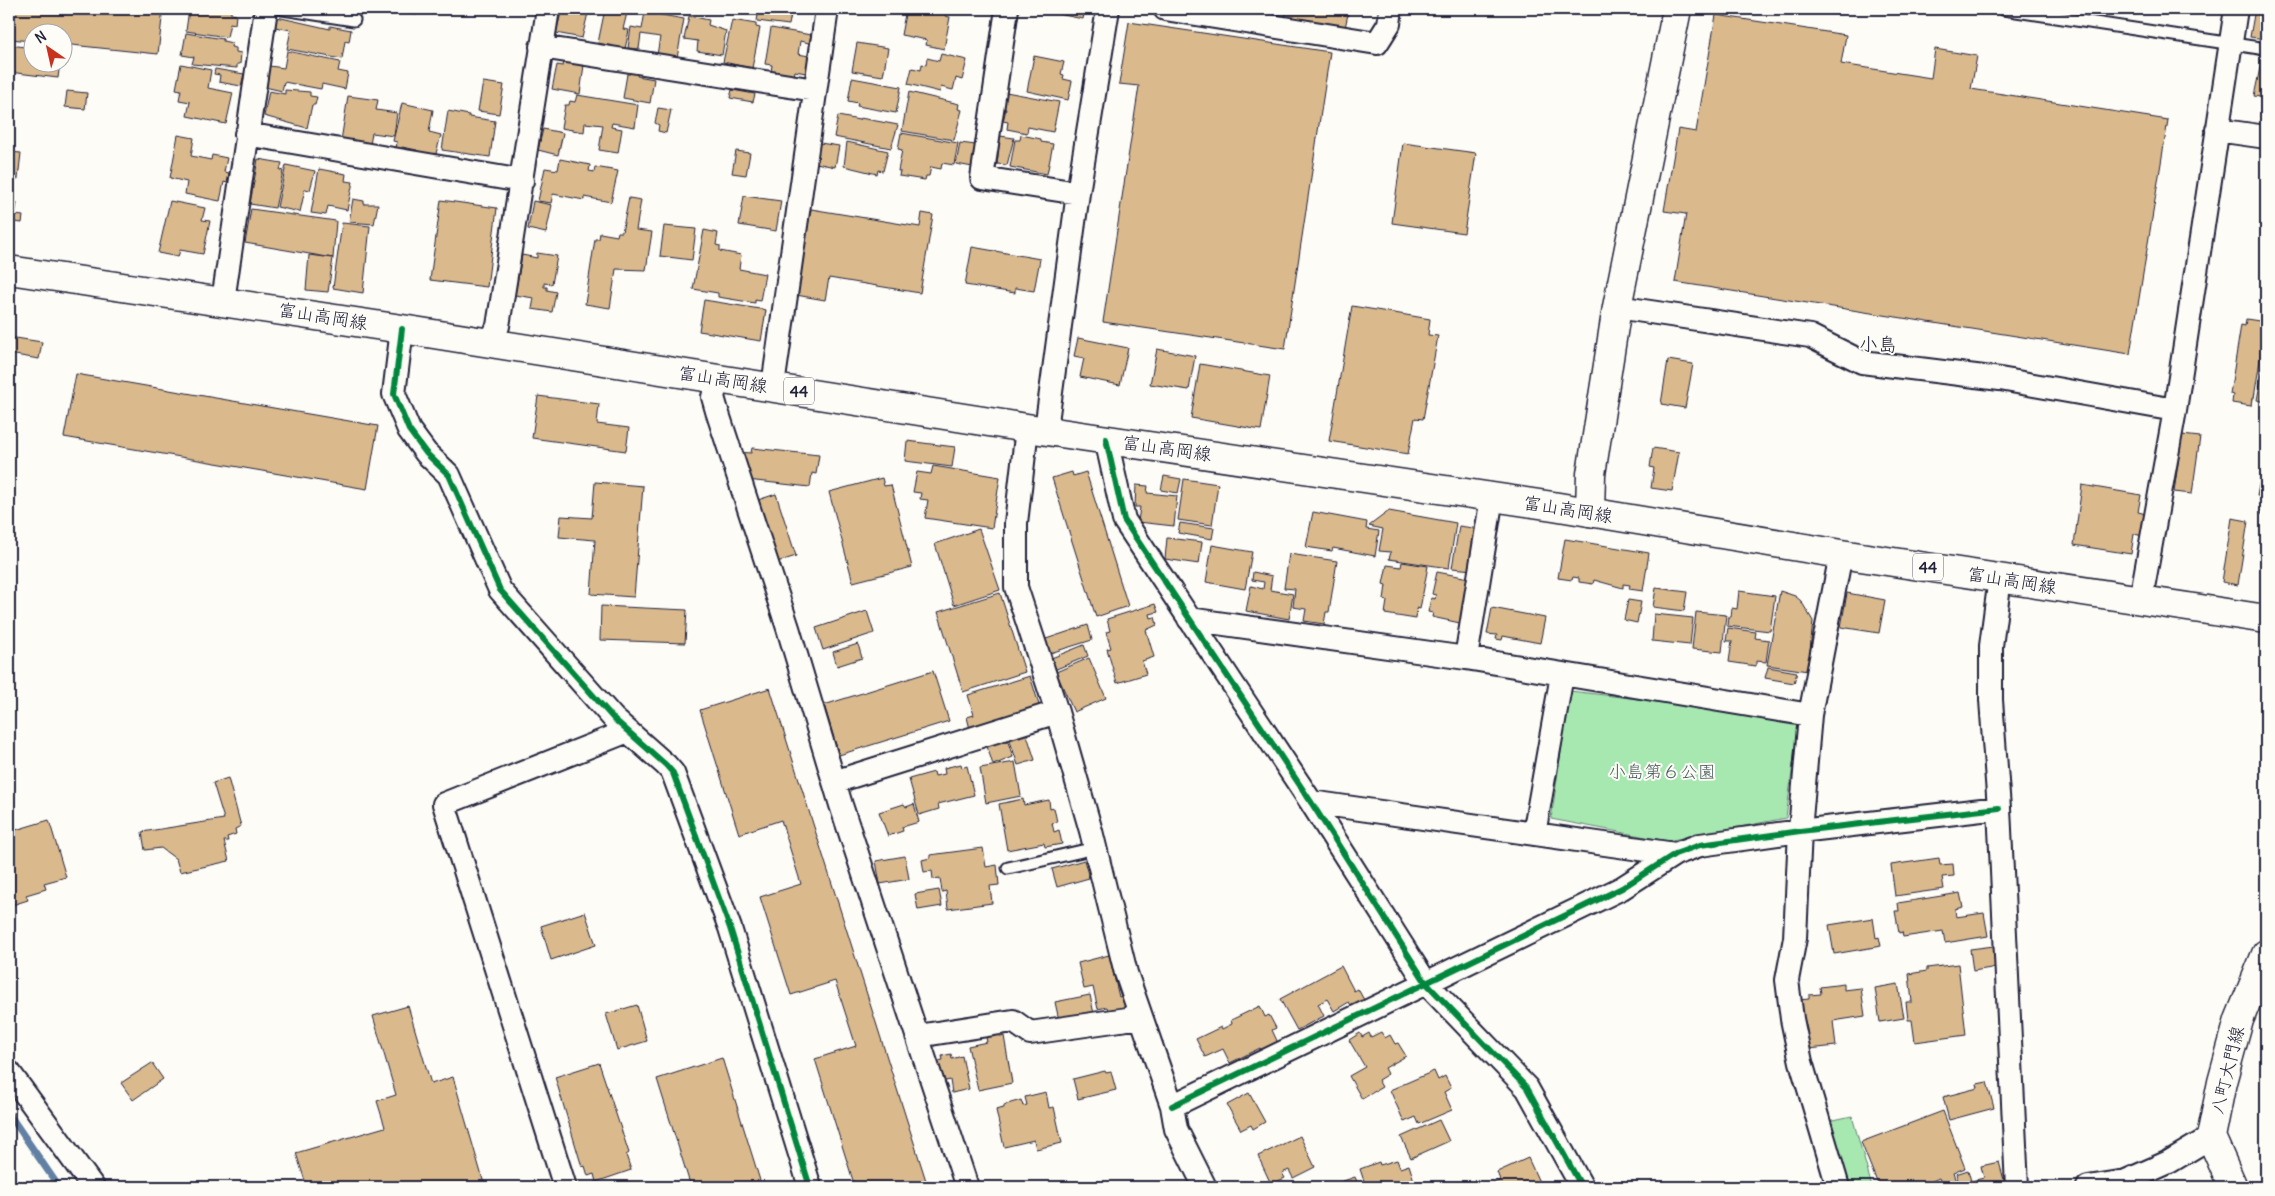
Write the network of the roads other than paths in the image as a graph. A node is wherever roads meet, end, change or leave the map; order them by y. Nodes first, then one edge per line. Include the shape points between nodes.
1 (266, 9) edge
2 (283, 9) edge
3 (548, 9) edge
4 (827, 9) edge
5 (1007, 9) edge
6 (1108, 9) edge
7 (1165, 9) edge
8 (1392, 9) edge
9 (1677, 9) edge
10 (2003, 9) edge
11 (2236, 9) edge
12 (354, 20) dead end
13 (2231, 43) junction
14 (542, 47) junction
15 (2266, 49) edge
16 (814, 90) junction
17 (2217, 130) junction
18 (246, 134) junction
19 (2266, 137) edge
20 (522, 181) junction
21 (1078, 193) junction
22 (9, 270) edge
23 (223, 301) junction
24 (1616, 307) junction
25 (402, 329) junction
26 (490, 342) junction
27 (718, 378) junction
28 (773, 386) junction
29 (2174, 415) junction
30 (1036, 428) junction
31 (1106, 439) junction
32 (1492, 497) junction
33 (1590, 512) junction
34 (1841, 554) junction
35 (2000, 578) junction
36 (2141, 599) junction
37 (1189, 619) junction
38 (2266, 619) edge
39 (1466, 658) junction
40 (1562, 675) junction
41 (1057, 712) junction
42 (1810, 716) junction
43 (628, 730) junction
44 (834, 782) junction
45 (1311, 802) junction
46 (1999, 808) junction
47 (1800, 831) junction
48 (1534, 834) junction
49 (1096, 848) junction
50 (1675, 854) junction
51 (1008, 868) dead end
52 (2266, 954) edge
53 (1426, 983) junction
54 (1141, 1017) junction
55 (918, 1036) junction
56 (9, 1072) edge
57 (1172, 1106) junction
58 (2211, 1137) junction
59 (93, 1187) edge
60 (565, 1187) edge
61 (810, 1187) edge
62 (967, 1187) edge
63 (1205, 1187) edge
64 (1582, 1187) edge
65 (1838, 1187) edge
66 (2017, 1187) edge
67 (2088, 1187) edge
68 (2233, 1187) edge

1 - 18 street
2 - 12 lane
3 - 14 street
4 - 16 street
5 - 21 street via 982,178
6 - 21 street
7 - 8 street via 1377,43 1389,24
9 - 24 main road
10 - 13 lane
11 - 13 street
13 - 15 lane
13 - 17 street
14 - 16 street
14 - 20 street
16 - 28 street
17 - 19 street
17 - 29 street
18 - 20 street
18 - 23 street
20 - 26 street via 498,326
21 - 30 street
22 - 23 main road, 富山高岡線 / 44
23 - 25 main road, 富山高岡線 / 44
24 - 29 street via 1810,336 1862,362 2000,379
24 - 33 main road via 1591,474
25 - 26 main road, 富山高岡線 / 44
25 - 43 street via 394,394 409,430 426,453 449,475 500,590 614,719
26 - 27 main road, 富山高岡線 / 44
27 - 28 main road, 富山高岡線 / 44
27 - 44 street via 713,397 716,411 788,628
28 - 30 main road, 富山高岡線 / 44
29 - 36 street
30 - 31 main road, 富山高岡線 / 44
30 - 41 street via 1016,523 1016,587
31 - 32 main road, 富山高岡線 / 44
31 - 37 street via 1124,520
32 - 33 main road, 富山高岡線 / 44
32 - 39 street
33 - 34 main road, 富山高岡線 / 44
34 - 35 main road, 富山高岡線 / 44
34 - 42 street
35 - 36 main road, 富山高岡線 / 44
35 - 46 street via 1991,646 1990,700
36 - 38 main road, 富山高岡線 / 44
37 - 39 street
37 - 45 street
39 - 40 street
40 - 42 street
40 - 48 street
41 - 44 street
41 - 49 street
42 - 47 street
43 - 60 street via 444,804
43 - 61 street via 673,773 730,928
44 - 55 street
45 - 48 street
45 - 53 street
46 - 47 street
46 - 66 street
47 - 50 street via 1700,845
47 - 65 street via 1796,938 1787,980 1801,1062
48 - 50 street
49 - 51 lane
49 - 54 street via 1126,973
50 - 53 street via 1622,888
52 - 58 main road, 八町大門線 via 2239,1020
53 - 57 street
53 - 64 street via 1527,1088
54 - 55 street via 1030,1033 1013,1021
54 - 57 street
55 - 62 street
56 - 59 street
57 - 63 street via 1176,1129
58 - 67 street via 2169,1162 2126,1181
58 - 68 main road, 八町大門線

